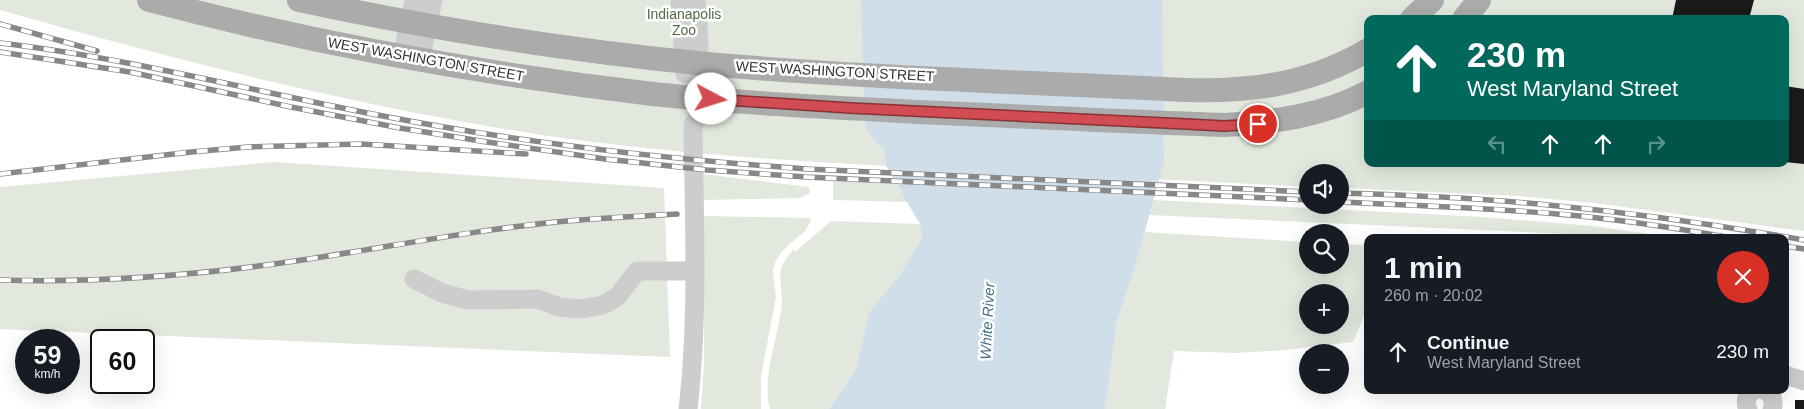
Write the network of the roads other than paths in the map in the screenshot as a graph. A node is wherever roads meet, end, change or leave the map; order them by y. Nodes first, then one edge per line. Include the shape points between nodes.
1 (149, 0) edge
2 (299, 0) edge
3 (432, 0) edge
4 (680, 0) edge
5 (696, 0) edge
6 (1432, 0) edge
7 (1479, 0) edge
8 (1416, 15) edge
9 (1467, 15) edge
10 (417, 16) edge
11 (1364, 52) edge
12 (411, 59) junction
13 (1364, 94) edge
14 (693, 124) junction
15 (694, 271) junction
16 (414, 279) dead end
17 (1789, 376) edge
18 (1804, 381) edge
19 (1750, 394) edge
20 (1770, 394) edge
21 (688, 409) edge
22 (1748, 409) edge
23 (1772, 409) edge

1 - 12 main road, WEST WASHINGTON STREET
2 - 10 main road, WEST WASHINGTON STREET
3 - 10 street
4 - 14 street via 688,119
5 - 14 street via 698,119
6 - 8 main road
7 - 9 main road
10 - 11 main road, WEST WASHINGTON STREET via 522,42 652,58 849,73 1186,90 1250,89 1283,84 1338,66
10 - 12 street
12 - 13 main road, WEST WASHINGTON STREET via 656,94 794,105 1224,126 1289,119
14 - 15 street
15 - 16 street via 637,271 618,296 603,305 582,309 560,307 537,299 468,300 442,293
15 - 21 street
17 - 18 street
19 - 22 street via 1746,400
20 - 23 street

